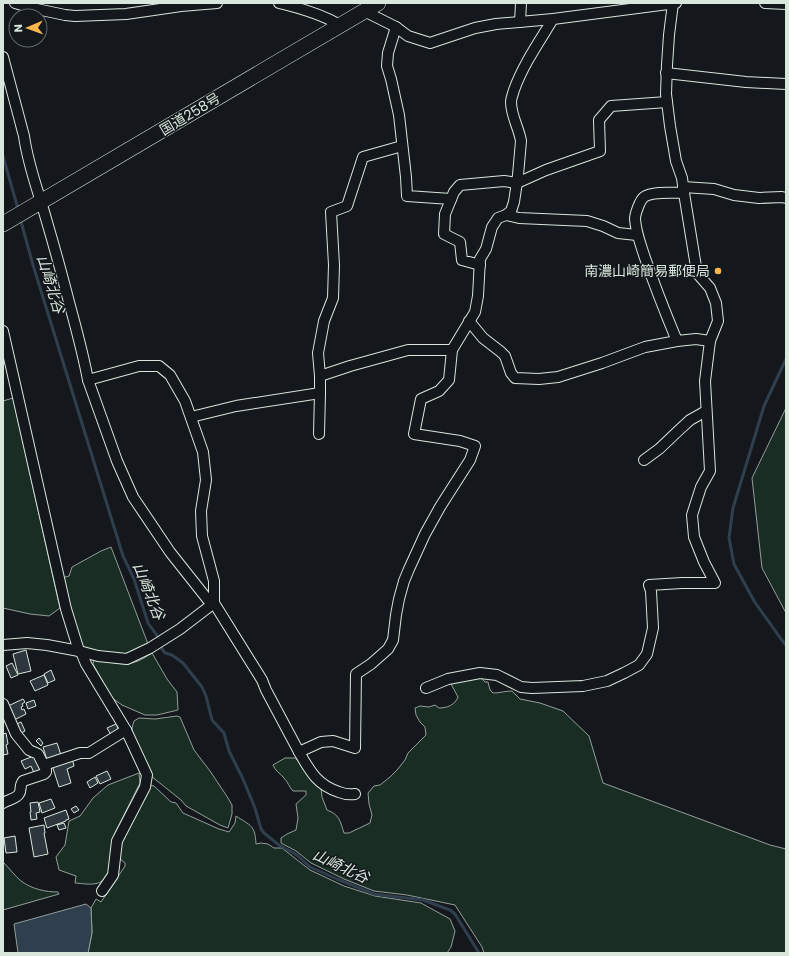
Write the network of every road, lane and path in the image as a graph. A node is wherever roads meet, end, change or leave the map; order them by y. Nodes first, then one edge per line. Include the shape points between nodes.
1 (15, 3) edge
2 (217, 3) edge
3 (279, 3) edge
4 (378, 3) edge
5 (521, 3) edge
6 (674, 3) edge
7 (765, 3) edge
8 (786, 4) edge
9 (310, 7) edge
10 (364, 11) junction
11 (553, 19) junction
12 (520, 22) junction
13 (340, 25) junction
14 (396, 27) junction
15 (3, 57) edge
16 (666, 73) junction
17 (786, 84) edge
18 (667, 102) junction
19 (402, 146) junction
20 (517, 182) junction
21 (683, 190) junction
22 (786, 198) edge
23 (451, 200) junction
24 (37, 204) junction
25 (506, 215) junction
26 (3, 224) edge
27 (637, 235) junction
28 (480, 265) junction
29 (469, 320) junction
30 (3, 331) edge
31 (677, 341) junction
32 (710, 341) junction
33 (452, 350) junction
34 (320, 376) junction
35 (88, 380) junction
36 (320, 393) junction
37 (706, 411) junction
38 (191, 417) junction
39 (319, 434) dead end
40 (644, 460) dead end
41 (214, 602) junction
42 (3, 645) edge
43 (80, 652) junction
44 (426, 688) dead end
45 (3, 704) edge
46 (126, 730) junction
47 (299, 752) junction
48 (44, 765) junction
49 (355, 794) dead end
50 (3, 803) edge
51 (102, 891) dead end

1 - 2 street via 75,16 126,14
3 - 9 street
4 - 10 highway, 国道258号
5 - 12 street
6 - 11 street
6 - 16 street
7 - 8 street
9 - 13 street
10 - 13 highway, 国道258号
10 - 14 street
11 - 12 street
11 - 20 street via 519,78 511,100 521,141
12 - 14 street via 475,28 430,43 408,36
13 - 24 highway, 国道258号
14 - 19 street via 387,66
15 - 24 street via 24,136
16 - 17 street
16 - 18 street
18 - 20 street via 611,106 599,120 600,151
18 - 21 street via 672,143
19 - 23 street via 407,196
19 - 34 street via 363,157 347,206 331,212 333,298 324,322 318,353
20 - 23 street via 460,185
20 - 25 street via 514,202
21 - 22 street via 714,190 759,198
21 - 27 street via 644,197 635,217
21 - 32 street via 697,274 710,288 716,303 718,321
23 - 28 street via 445,214 444,234 460,242 462,260
24 - 26 highway, 国道258号
24 - 35 street via 49,228 84,355
25 - 27 street via 519,218 587,221 618,233
25 - 28 street via 498,218 492,226
27 - 31 street
28 - 29 street via 475,312
29 - 31 street via 483,338 505,356 515,378 558,377 645,347
29 - 33 street
30 - 43 street via 66,609
31 - 32 street
32 - 37 street via 705,381
33 - 34 street via 408,350
33 - 47 street via 449,380 439,391 421,399 414,434 460,441 475,446 470,460 440,507 409,569 399,599 393,640 388,650 356,674 355,748 327,741
34 - 36 street
35 - 38 street via 139,366 159,366 170,375
35 - 41 street via 116,461 133,497 180,564 208,600
36 - 38 street via 236,406
36 - 39 street
37 - 40 street via 690,420 660,449
37 - 44 street via 710,471 701,487 692,515 694,537 715,583 649,585 653,628 646,654 639,665 608,681 583,686 521,687 497,675 480,673 448,679
38 - 41 street via 203,452 206,480 201,511 202,536 214,581
41 - 43 street via 180,629 127,659
41 - 47 street via 262,680
42 - 43 street via 27,643
43 - 46 street
45 - 48 street via 16,734 30,750 38,754
46 - 48 street via 89,753 80,753
46 - 51 street via 147,775 145,787 117,841 112,875
47 - 49 street via 313,775 323,785 345,794
48 - 50 street via 44,774 23,781 20,793

